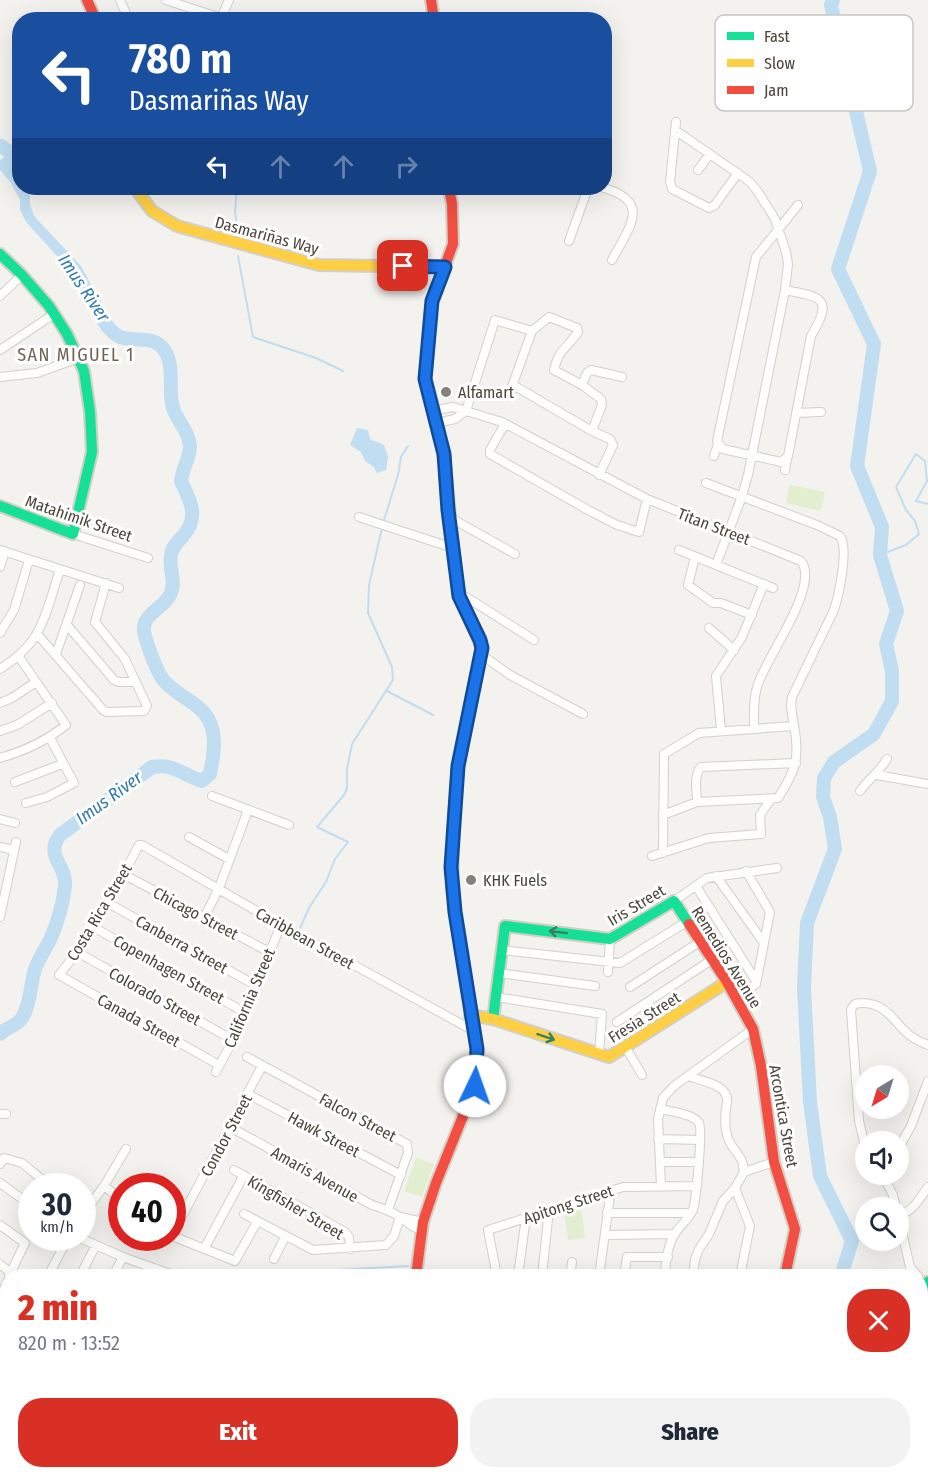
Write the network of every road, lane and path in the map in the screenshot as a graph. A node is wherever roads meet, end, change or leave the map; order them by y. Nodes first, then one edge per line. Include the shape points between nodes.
1 (166, 0) edge
2 (200, 12) edge
3 (710, 154) junction
4 (698, 170) dead end
5 (738, 173) junction
6 (612, 191) edge
7 (138, 195) edge
8 (450, 195) edge
9 (585, 195) edge
10 (798, 205) dead end
11 (778, 231) junction
12 (569, 241) dead end
13 (0, 254) edge
14 (612, 260) dead end
15 (445, 267) junction
16 (22, 275) junction
17 (785, 290) junction
18 (0, 296) edge
19 (54, 314) junction
20 (532, 331) junction
21 (0, 350) edge
22 (79, 358) junction
23 (0, 377) edge
24 (622, 377) dead end
25 (582, 385) junction
26 (432, 411) junction
27 (466, 411) junction
28 (821, 412) dead end
29 (796, 413) junction
30 (436, 423) junction
31 (505, 424) junction
32 (592, 431) junction
33 (718, 444) junction
34 (750, 455) junction
35 (714, 456) dead end
36 (787, 458) junction
37 (785, 470) dead end
38 (599, 475) junction
39 (706, 483) dead end
40 (742, 496) junction
41 (647, 499) junction
42 (0, 506) edge
43 (359, 517) dead end
44 (448, 517) junction
45 (728, 531) junction
46 (74, 534) junction
47 (453, 548) junction
48 (3, 550) edge
49 (680, 550) dead end
50 (515, 554) dead end
51 (695, 556) junction
52 (148, 558) dead end
53 (29, 560) junction
54 (716, 565) junction
55 (0, 567) edge
56 (60, 570) junction
57 (106, 584) junction
58 (764, 584) junction
59 (80, 585) dead end
60 (119, 588) dead end
61 (773, 588) dead end
62 (458, 592) junction
63 (752, 615) junction
64 (67, 625) junction
65 (709, 628) dead end
66 (0, 633) edge
67 (38, 635) junction
68 (534, 640) dead end
69 (734, 650) junction
70 (56, 654) junction
71 (482, 655) junction
72 (19, 657) junction
73 (0, 669) edge
74 (36, 682) junction
75 (136, 682) junction
76 (0, 703) edge
77 (52, 704) junction
78 (583, 714) dead end
79 (794, 726) junction
80 (754, 729) junction
81 (721, 730) junction
82 (0, 731) edge
83 (50, 738) junction
84 (0, 758) edge
85 (887, 759) dead end
86 (796, 763) junction
87 (62, 764) junction
88 (877, 775) junction
89 (15, 782) dead end
90 (928, 784) edge
91 (860, 791) dead end
92 (212, 796) dead end
93 (771, 799) junction
94 (697, 802) junction
95 (26, 803) dead end
96 (248, 810) junction
97 (663, 815) junction
98 (0, 819) edge
99 (15, 823) dead end
100 (289, 825) dead end
101 (189, 837) dead end
102 (0, 847) edge
103 (137, 847) joint
104 (663, 853) junction
105 (652, 856) dead end
106 (229, 859) junction
107 (777, 868) dead end
108 (746, 871) junction
109 (123, 874) junction
110 (716, 876) junction
111 (696, 886) junction
112 (219, 888) junction
113 (674, 901) junction
114 (108, 903) junction
115 (0, 917) edge
116 (204, 918) junction
117 (688, 921) junction
118 (281, 925) junction
119 (93, 927) junction
120 (610, 939) junction
121 (701, 941) junction
122 (764, 943) junction
123 (502, 950) junction
124 (77, 952) junction
125 (269, 952) junction
126 (712, 959) junction
127 (608, 967) junction
128 (499, 973) junction
129 (58, 975) joint
130 (756, 981) junction
131 (727, 982) junction
132 (255, 985) junction
133 (595, 986) dead end
134 (630, 987) dead end
135 (496, 997) junction
136 (737, 998) junction
137 (244, 1012) junction
138 (470, 1015) junction
139 (493, 1019) junction
140 (617, 1022) dead end
141 (753, 1029) junction
142 (474, 1031) junction
143 (233, 1040) junction
144 (928, 1045) edge
145 (626, 1048) junction
146 (599, 1054) junction
147 (247, 1057) dead end
148 (262, 1066) junction
149 (218, 1068) joint
150 (642, 1075) dead end
151 (688, 1076) junction
152 (928, 1081) edge
153 (248, 1094) junction
154 (660, 1109) junction
155 (230, 1127) junction
156 (862, 1131) edge
157 (908, 1131) edge
158 (658, 1139) junction
159 (700, 1140) junction
160 (126, 1149) dead end
161 (774, 1161) junction
162 (661, 1162) junction
163 (698, 1162) junction
164 (0, 1164) edge
165 (234, 1170) dead end
166 (744, 1172) junction
167 (34, 1173) edge
168 (244, 1175) junction
169 (401, 1175) junction
170 (0, 1183) edge
171 (104, 1186) junction
172 (661, 1186) junction
173 (697, 1186) junction
174 (928, 1187) edge
175 (735, 1188) junction
176 (108, 1189) edge
177 (611, 1190) junction
178 (18, 1196) edge
179 (96, 1197) edge
180 (186, 1210) edge
181 (388, 1210) junction
182 (549, 1210) junction
183 (909, 1212) edge
184 (607, 1213) junction
185 (691, 1213) junction
186 (244, 1214) dead end
187 (400, 1217) junction
188 (526, 1217) junction
189 (257, 1222) junction
190 (0, 1225) edge
191 (422, 1226) junction
192 (674, 1234) junction
193 (605, 1235) junction
194 (285, 1237) junction
195 (186, 1242) edge
196 (96, 1245) edge
197 (204, 1249) junction
198 (350, 1249) junction
199 (61, 1251) edge
200 (93, 1251) edge
201 (907, 1251) edge
202 (123, 1257) junction
203 (668, 1257) junction
204 (274, 1259) dead end
205 (572, 1262) dead end
206 (13, 1269) edge
207 (52, 1269) edge
208 (84, 1269) edge
209 (117, 1269) edge
210 (146, 1269) edge
211 (417, 1269) edge
212 (496, 1269) edge
213 (519, 1269) edge
214 (543, 1269) edge
215 (571, 1269) edge
216 (600, 1269) edge
217 (625, 1269) edge
218 (666, 1269) edge
219 (694, 1269) edge
220 (741, 1269) edge
221 (786, 1269) edge
222 (912, 1269) edge

1 - 2 street
3 - 4 street
3 - 5 street
3 - 5 street via 675,126 672,189 710,208
5 - 11 street via 758,192
6 - 14 street via 627,197 634,215
7 - 15 main road, Dasmariñas Way via 151,212 177,226 319,265
8 - 15 main road via 454,237
9 - 12 street
10 - 11 street
11 - 17 street via 788,264
11 - 33 street via 756,257
13 - 16 main road
15 - 26 main road via 432,301 425,369
16 - 18 street
16 - 19 main road
17 - 29 street via 816,296 822,305 811,336
17 - 34 street
19 - 21 street
19 - 22 main road
20 - 25 street via 549,317 577,328 575,337 560,352 554,370
20 - 27 street via 495,320
20 - 32 street via 512,389
22 - 23 street via 37,373
22 - 46 main road via 87,388 92,452
24 - 25 street via 591,370
25 - 32 street via 600,397 602,403
26 - 27 street, Titan Street via 453,407
26 - 30 main road
27 - 30 street
27 - 31 street, Titan Street
28 - 29 street
29 - 36 street
30 - 44 main road via 444,454
31 - 38 street, Titan Street
31 - 41 street via 489,450 493,457 588,510 639,534
32 - 38 street via 610,439 613,445
33 - 34 street via 723,449
33 - 35 street
34 - 36 street via 781,462
34 - 40 street
36 - 37 street
38 - 41 street, Titan Street
39 - 40 street
40 - 45 street
40 - 79 street via 832,532 844,544 836,604 792,697
41 - 45 street, Titan Street
42 - 46 main road, Matahimik Street
43 - 47 street
44 - 47 main road
44 - 50 street
45 - 54 street
45 - 80 street, Titan Street via 806,566 801,598 757,687
46 - 52 street, Matahimik Street
47 - 62 main road
48 - 53 street
48 - 55 street
49 - 51 street
51 - 54 street
51 - 63 street via 688,585 713,603
53 - 56 street
53 - 66 street via 14,610
54 - 58 street
56 - 57 street
56 - 67 street
57 - 60 street
57 - 75 street via 95,622 125,659
58 - 61 street
58 - 63 street
59 - 64 street
62 - 68 street
62 - 71 main road via 480,640
63 - 69 street
64 - 70 street
64 - 75 street via 114,680
65 - 69 street
67 - 70 street
67 - 72 street
69 - 81 street via 716,676
70 - 75 street via 107,712 146,709
71 - 78 street via 510,675
71 - 138 main road via 458,766 452,851 452,888
72 - 73 street
72 - 74 street
74 - 76 street
74 - 77 street
77 - 82 street
77 - 83 street via 66,725
79 - 80 street
79 - 86 street
80 - 81 street
81 - 97 street via 699,733 664,754
83 - 84 street
83 - 87 street
85 - 88 street
86 - 93 street via 778,798
86 - 94 street via 701,767 696,778
87 - 89 street
87 - 95 street via 74,783
88 - 90 street
88 - 91 street via 868,779
92 - 96 street
93 - 94 street
93 - 104 street via 760,815 761,834 709,838
94 - 97 street
96 - 100 street
96 - 106 street
97 - 104 street
98 - 99 street
101 - 106 street
102 - 115 street via 15,846
103 - 109 street, Costa Rica Street
103 - 112 street, Caribbean Street via 142,845
104 - 105 street
106 - 112 street
107 - 108 street, Iris Street
108 - 110 street, Iris Street
108 - 122 street via 770,912
109 - 114 street, Costa Rica Street
109 - 116 street, Chicago Street
110 - 111 street, Iris Street
110 - 122 street
111 - 113 street, Iris Street
111 - 130 street
112 - 116 street
112 - 118 street, Caribbean Street
113 - 117 main road, Remedios Avenue
113 - 120 main road, Iris Street
114 - 119 street, Costa Rica Street
114 - 132 street, Canberra Street
116 - 125 street, Chicago Street
117 - 121 main road, Remedios Avenue
117 - 127 street
118 - 125 street, California Street
118 - 142 street, Caribbean Street
119 - 124 street, Costa Rica Street
119 - 137 street, Copenhagen Street
120 -> 123 main road, Iris Street via 505,926
120 - 127 street
121 - 126 main road, Remedios Avenue
121 - 134 street
122 - 130 street
123 - 127 street
123 - 128 main road
124 - 129 street, Costa Rica Street
124 - 143 street, Colorado Street
125 - 132 street, California Street
126 - 131 main road, Remedios Avenue
126 - 140 street
128 - 133 street
128 - 135 main road
129 - 149 street, Canada Street
130 - 136 street
131 - 136 main road, Remedios Avenue
131 - 145 main road, Fresia Street
132 - 137 street, California Street
135 - 139 main road
135 - 146 street via 602,1014
136 - 141 main road, Remedios Avenue
137 - 143 street, California Street
138 - 139 main road, Fresia Street
138 - 142 main road
139 -> 146 main road, Fresia Street
141 - 151 street
141 - 161 main road, Arcontica Street
142 - 191 main road via 475,1086
143 - 149 street, California Street
144 - 156 street via 908,1034 883,1007 871,1003 853,1006
145 - 146 main road, Fresia Street via 609,1057
145 - 150 street
147 - 148 street, Falcon Street
148 - 153 street, Condor Street
148 - 169 street, Falcon Street via 404,1141 408,1153
151 - 154 street via 663,1098
151 - 166 street via 724,1091 727,1136
152 - 157 street
153 - 155 street, Condor Street
153 - 169 street, Hawk Street
154 - 158 street
154 - 159 street via 695,1119
155 - 180 street, Condor Street
155 - 181 street, Amaris Avenue via 372,1205
158 - 159 street
158 - 162 street
159 - 163 street
160 - 171 street
161 - 166 street
161 - 221 main road, Arcontica Street via 795,1228
162 - 163 street
162 - 172 street
163 - 173 street
164 - 167 street via 4,1158 22,1163
165 - 168 street, Kingfisher Street
166 - 175 street
168 - 197 street
168 - 198 street, Kingfisher Street via 345,1232
169 - 181 street, Falcon Street
170 - 178 street
171 - 176 street
171 - 179 street
172 - 173 street, Apitong Street
172 - 177 street, Apitong Street via 623,1186
173 - 185 street
174 - 183 street
175 - 219 street via 723,1201 717,1220 699,1249
175 - 220 street via 750,1227
177 - 182 street, Apitong Street
177 - 184 street
181 - 187 street, Amaris Avenue
182 - 188 street, Apitong Street
182 - 214 street
184 - 185 street
184 - 193 street
185 - 192 street
186 - 189 street
187 - 191 street, Amaris Avenue
187 - 198 street via 394,1236 386,1245
188 - 212 street, Apitong Street via 488,1230
188 - 213 street
189 - 194 street
189 - 197 street via 235,1261
190 - 206 street via 25,1244
191 - 211 main road
192 - 193 street
192 - 203 street
193 - 216 street
194 - 198 street via 313,1250
194 - 204 street
195 - 197 street
196 - 202 street
199 - 207 street
200 - 208 street
201 - 222 street
202 - 209 street
202 - 210 street
203 - 217 street via 627,1257
203 - 218 street
205 - 215 street

